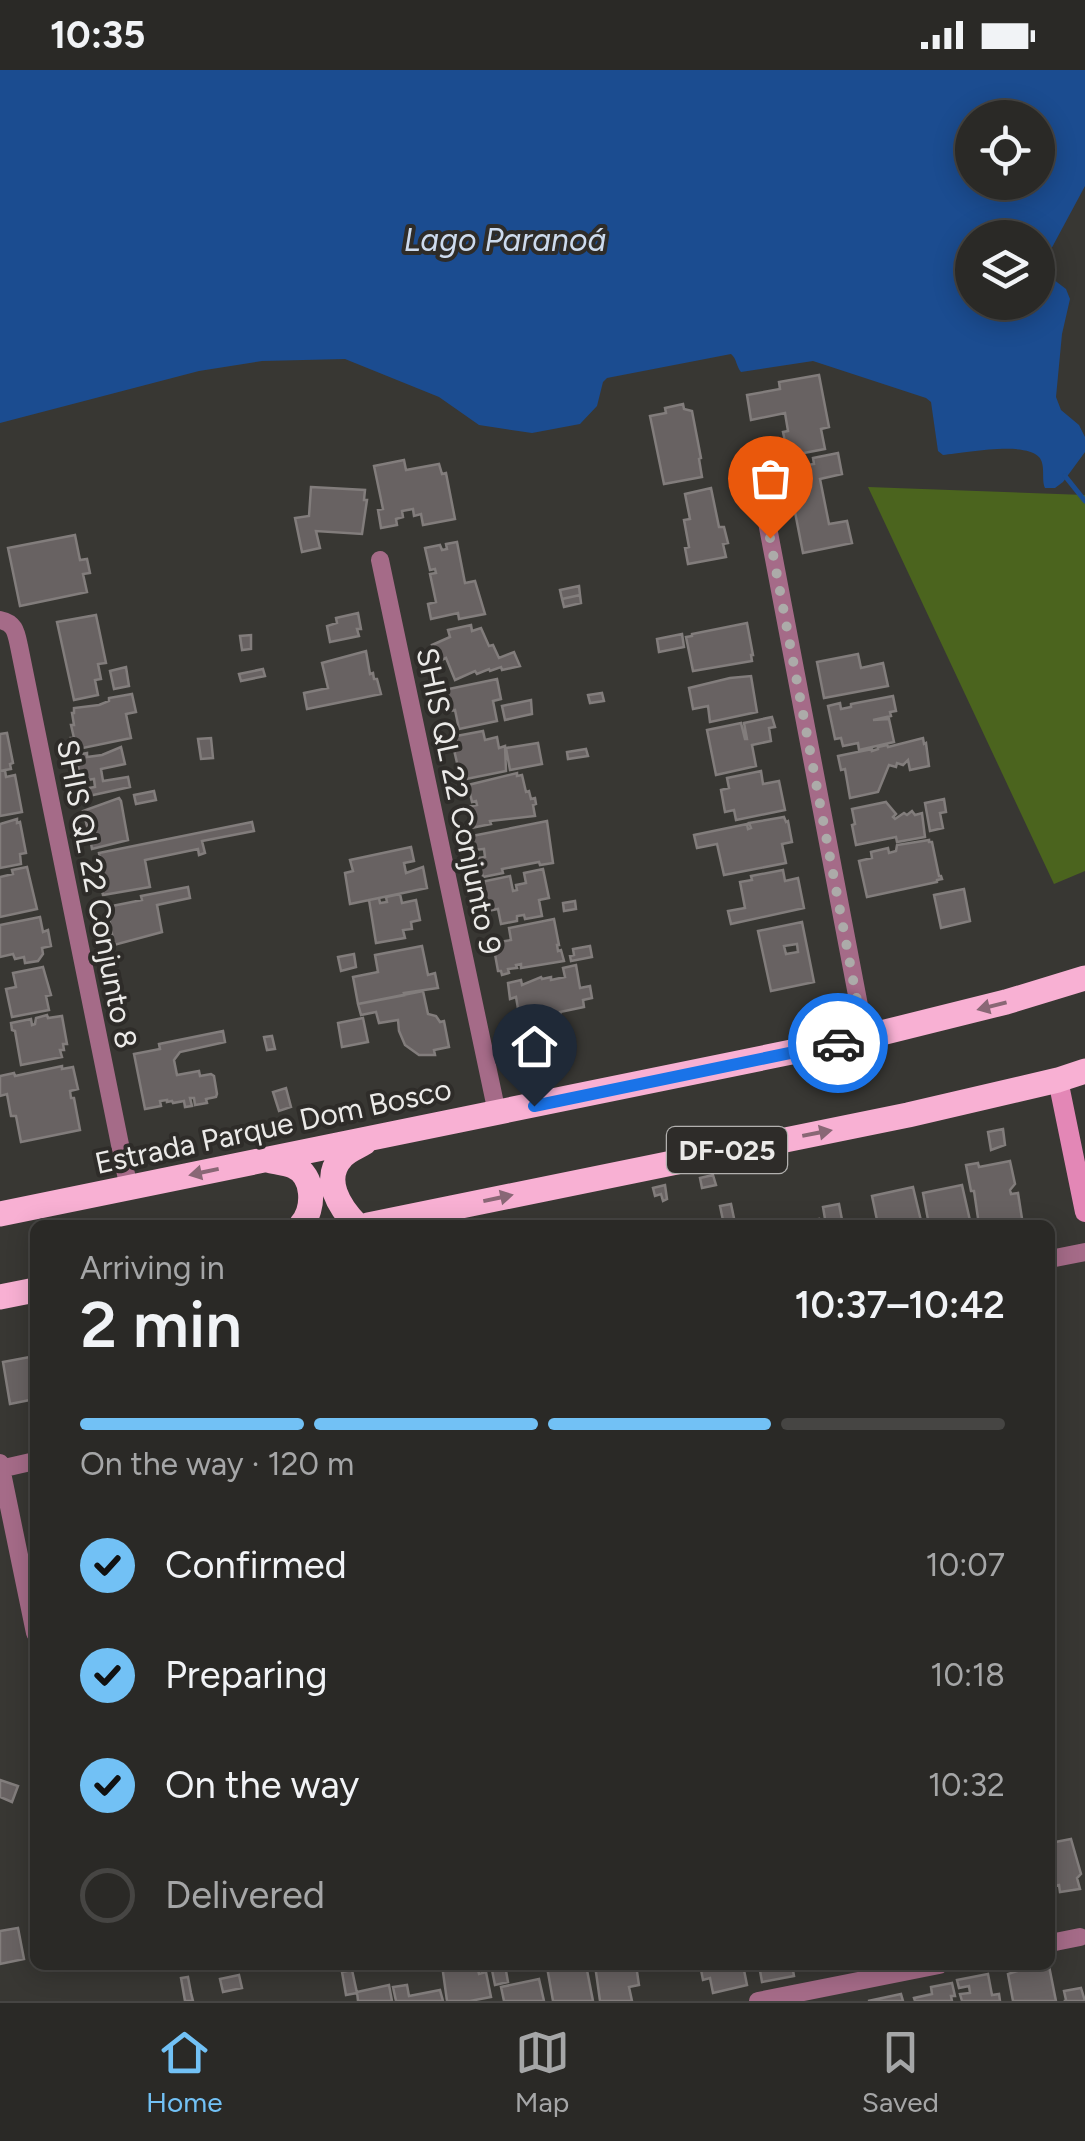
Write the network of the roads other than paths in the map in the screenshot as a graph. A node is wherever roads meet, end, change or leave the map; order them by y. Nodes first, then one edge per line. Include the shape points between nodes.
1 (762, 501) dead end
2 (380, 560) dead end
3 (0, 620) edge
4 (1085, 978) edge
5 (864, 1038) junction
6 (1085, 1071) edge
7 (1058, 1080) junction
8 (497, 1113) junction
9 (368, 1140) junction
10 (264, 1159) junction
11 (128, 1189) junction
12 (1085, 1212) edge
13 (0, 1214) edge
14 (306, 1220) edge
15 (352, 1220) edge
16 (393, 1220) edge
17 (1085, 1252) edge
18 (1055, 1258) edge
19 (30, 1291) edge
20 (0, 1297) edge
21 (30, 1463) edge
22 (0, 1467) edge
23 (30, 1609) edge
24 (1080, 1937) dead end
25 (1055, 1942) edge
26 (914, 1970) edge
27 (758, 2001) edge

1 - 5 street
2 - 8 street, SHIS QL 22 Conjunto 9
3 - 11 street, SHIS QL 22 Conjunto 8 via 15,628
4 -> 5 main road, Estrada Parque Dom Bosco
5 - 8 main road, Estrada Parque Dom Bosco
6 - 7 main road, DF-025
7 - 12 street
16 -> 7 main road, DF-025
8 - 9 main road, Estrada Parque Dom Bosco
9 - 10 main road, Estrada Parque Dom Bosco
9 - 15 main road via 335,1168 336,1200
10 -> 11 main road, Estrada Parque Dom Bosco
10 - 14 main road via 304,1174 311,1206
11 - 13 main road, Estrada Parque Dom Bosco
17 - 18 street
19 - 20 main road
21 - 22 street
22 - 23 street
24 - 25 street
26 - 27 street

